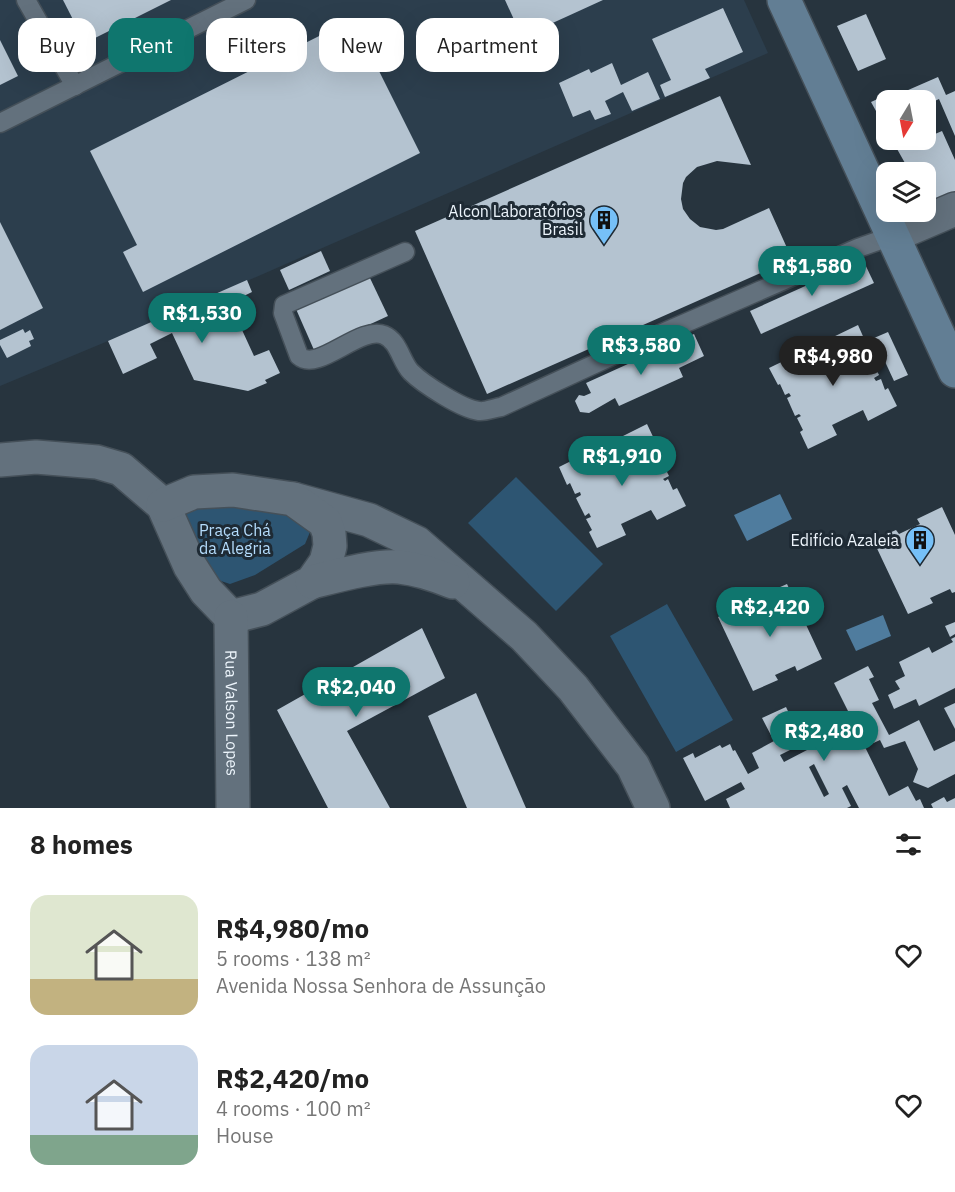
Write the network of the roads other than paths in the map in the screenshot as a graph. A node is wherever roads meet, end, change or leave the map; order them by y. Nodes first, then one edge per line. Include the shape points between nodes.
1 (26, 0) edge
2 (246, 0) edge
3 (784, 0) edge
4 (75, 87) junction
5 (0, 123) edge
6 (955, 209) edge
7 (892, 236) junction
8 (405, 252) dead end
9 (955, 371) edge
10 (0, 460) edge
11 (293, 498) junction
12 (163, 506) junction
13 (312, 582) junction
14 (469, 588) junction
15 (231, 617) junction
16 (233, 808) edge
17 (653, 808) edge

1 - 4 lane
2 - 4 lane
3 - 7 street
4 - 5 lane
6 - 7 street
7 - 8 lane via 480,412 461,406 410,372 393,341 384,334 374,334 312,361 299,357 284,305
7 - 9 street
10 - 12 street via 36,457 97,462 121,469
11 - 12 street via 233,490 194,492
11 - 13 street via 325,522 329,533 326,562
11 - 14 street via 369,520 417,543
12 - 15 street via 190,566 206,591
13 - 14 street via 397,567 428,572
13 - 15 street via 262,609
14 - 17 street via 524,636 573,688 633,766
15 - 16 street, Rua Valson Lopes

